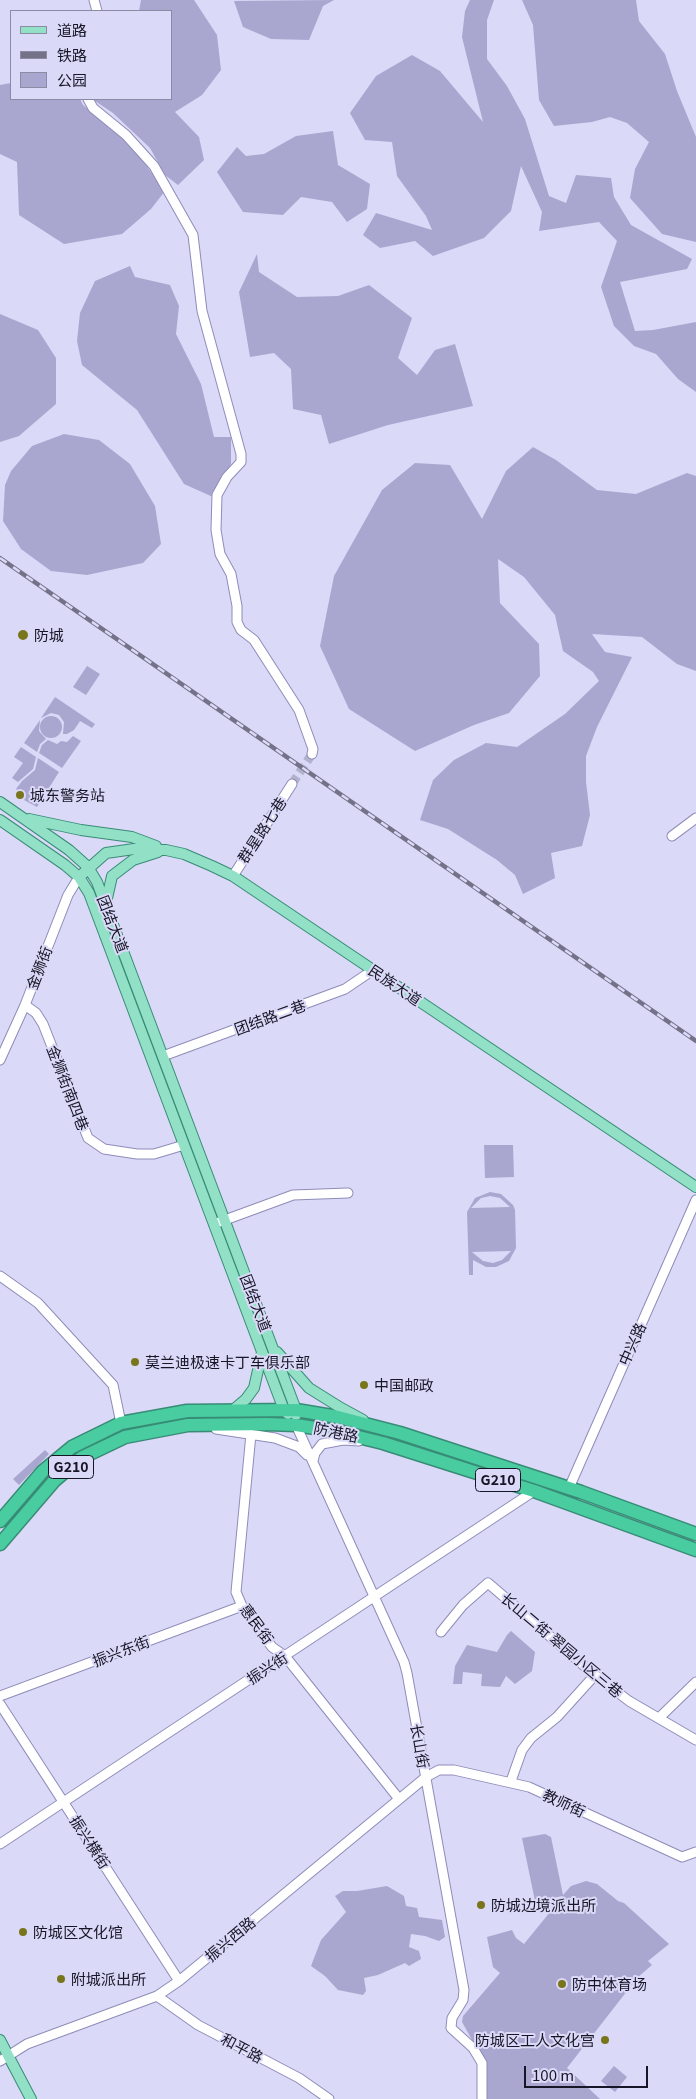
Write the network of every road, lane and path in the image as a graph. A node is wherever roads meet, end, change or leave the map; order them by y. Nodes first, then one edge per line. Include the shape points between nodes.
1 (89, 100) edge
2 (312, 754) dead end
3 (292, 784) tunnel mouth
4 (0, 802) edge
5 (22, 817) junction
6 (696, 818) edge
7 (0, 820) edge
8 (672, 836) dead end
9 (166, 850) junction
10 (88, 868) junction
11 (233, 876) junction
12 (79, 877) junction
13 (106, 907) junction
14 (372, 970) junction
15 (24, 1005) junction
16 (163, 1056) junction
17 (0, 1060) edge
18 (184, 1145) junction
19 (696, 1187) edge
20 (348, 1193) dead end
21 (696, 1200) edge
22 (225, 1220) junction
23 (214, 1224) junction
24 (0, 1276) edge
25 (272, 1347) junction
26 (262, 1351) junction
27 (233, 1410) junction
28 (290, 1410) junction
29 (121, 1423) junction
30 (188, 1425) junction
31 (296, 1425) junction
32 (372, 1425) junction
33 (251, 1434) junction
34 (383, 1443) junction
35 (313, 1461) junction
36 (569, 1488) junction
37 (534, 1491) junction
38 (0, 1521) edge
39 (696, 1534) edge
40 (0, 1544) edge
41 (696, 1550) edge
42 (375, 1597) junction
43 (242, 1606) junction
44 (441, 1632) dead end
45 (285, 1656) junction
46 (595, 1675) junction
47 (696, 1682) edge
48 (0, 1696) edge
49 (0, 1704) edge
50 (659, 1718) junction
51 (696, 1740) edge
52 (426, 1777) junction
53 (511, 1781) junction
54 (399, 1800) junction
55 (64, 1802) junction
56 (0, 1844) edge
57 (696, 1852) edge
58 (179, 1980) junction
59 (157, 1996) junction
60 (0, 2040) edge
61 (4, 2058) edge
62 (31, 2099) edge
63 (329, 2099) edge
64 (482, 2099) edge

1 - 2 street via 154,166 193,235 202,312 241,454 241,462 218,495 216,530 220,554 231,574 237,606 236,622 254,640 298,710
3 - 11 street, 群星路七巷
4 - 5 main road, 团结大道
5 - 9 main road via 132,837
5 - 10 main road, 团结大道 via 70,850
6 - 8 street
7 - 12 main road, 团结大道
9 - 10 main road, 民族大道 via 134,849 106,853
9 - 11 main road, 民族大道 via 184,854
9 - 13 main road via 133,860 112,876
10 - 12 main road, 民族大道
10 - 13 main road, 团结大道
11 - 14 main road, 民族大道
12 - 15 street, 金狮街 via 68,895
12 - 18 main road, 团结大道 via 89,893
13 - 16 main road, 团结大道
14 - 16 street, 团结路二巷 via 345,989
14 - 19 main road, 民族大道
15 - 17 street, 金狮街
15 - 18 street, 金狮街南四巷 via 36,1013 43,1024 88,1138 104,1149 137,1154 154,1154
16 - 22 main road, 团结大道
18 - 23 main road, 团结大道
20 - 22 street via 293,1195
21 - 36 street, 中兴路
22 - 23 street
22 - 25 main road, 团结大道
23 - 26 main road, 团结大道
24 - 29 street via 38,1302 113,1385
25 - 28 main road, 团结大道
25 - 32 main road via 309,1388
26 - 27 main road via 254,1388
26 - 28 main road, 团结大道
27 - 28 highway, 防港路 / G210
27 - 29 highway, 防港路 / G210 via 187,1411
28 - 31 main road, 团结大道
28 - 32 highway, 防港路 / G210
29 - 38 highway, 防港路 / G210 via 72,1447 43,1471
30 - 31 highway, 防港路 / G210
30 - 33 street
30 - 40 highway, 防港路 / G210 via 125,1437 82,1458 54,1481
31 - 34 highway, 防港路 / G210
31 - 35 street, 长山街
32 - 36 highway, 防港路 / G210
33 - 35 street via 299,1447
33 - 43 street, 惠民街 via 236,1592
34 - 35 street via 343,1440 322,1444
34 - 37 highway, 防港路 / G210
35 - 42 street, 长山街
36 - 39 highway, 防港路 / G210
37 - 41 highway, 防港路 / G210
37 - 42 street, 振兴街
42 - 45 street, 振兴街
42 - 52 street, 长山街 via 407,1673
43 - 45 street, 惠民街 via 272,1646
43 - 48 street, 振兴东街
44 - 46 street, 长山二街 翠园小区三巷 via 463,1605 488,1583
45 - 54 street, 惠民街
45 - 55 street, 振兴街
46 - 50 street, 长山二街 翠园小区三巷 via 629,1701
46 - 53 street via 557,1717 531,1738 522,1750
47 - 50 street
49 - 55 street, 振兴横街
50 - 51 street, 长山二街 翠园小区三巷
52 - 53 street, 教师街 via 439,1770 454,1770
52 - 54 street, 振兴西路
52 - 64 street, 长山街 via 464,1990 451,2028 473,2048 482,2063
53 - 57 street, 教师街 via 682,1858
54 - 58 street, 振兴西路
55 - 56 street, 振兴街
55 - 58 street, 振兴横街
58 - 59 street, 振兴西路
59 - 61 street, 振兴西路 via 27,2044
59 - 63 street, 和平路 via 198,2025 299,2078
60 - 61 main road
61 - 62 main road

